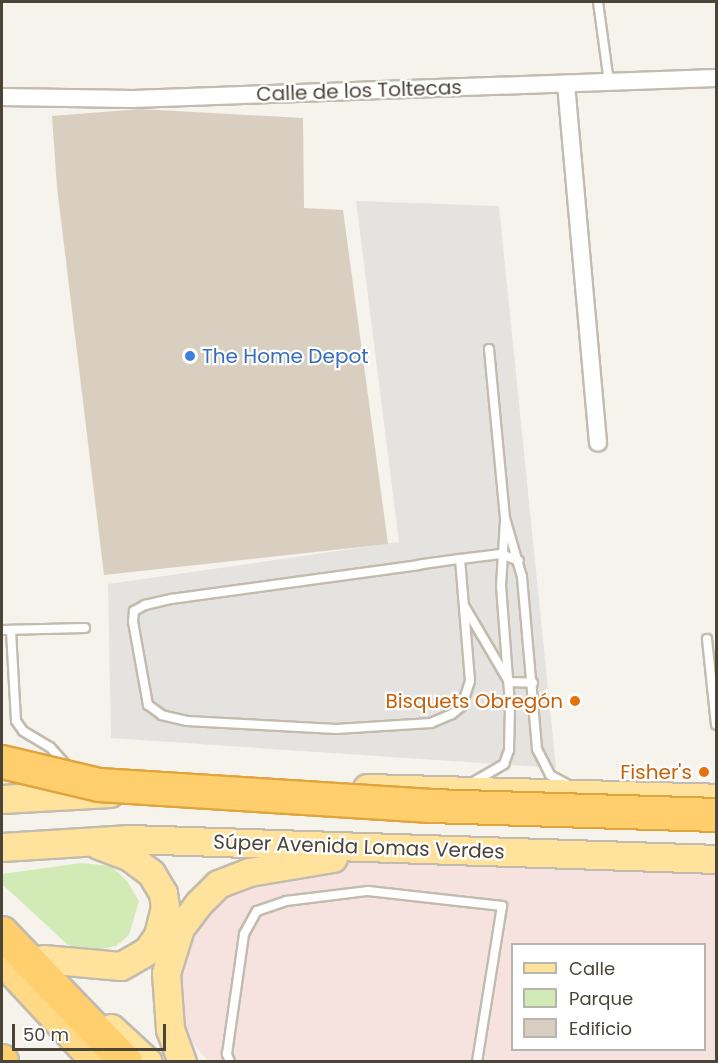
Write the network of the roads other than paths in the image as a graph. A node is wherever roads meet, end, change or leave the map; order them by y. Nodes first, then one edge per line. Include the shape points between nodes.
1 (598, 2) edge
2 (717, 78) edge
3 (609, 83) junction
4 (566, 84) junction
5 (2, 97) edge
6 (489, 349) dead end
7 (598, 443) dead end
8 (506, 518) junction
9 (501, 554) junction
10 (460, 559) junction
11 (519, 561) junction
12 (463, 605) junction
13 (85, 628) dead end
14 (6, 631) edge
15 (707, 639) dead end
16 (509, 682) junction
17 (532, 682) junction
18 (717, 725) edge
19 (2, 753) edge
20 (2, 762) edge
21 (66, 765) junction
22 (2, 784) edge
23 (276, 786) junction
24 (457, 789) junction
25 (580, 792) junction
26 (717, 798) edge
27 (2, 799) edge
28 (717, 815) edge
29 (717, 830) edge
30 (80, 840) junction
31 (2, 847) edge
32 (391, 849) junction
33 (717, 859) edge
34 (2, 916) edge
35 (2, 933) edge
36 (2, 951) edge
37 (43, 959) junction
38 (2, 961) edge
39 (2, 1044) edge
40 (16, 1062) edge
41 (96, 1062) edge
42 (108, 1062) edge
43 (126, 1062) edge
44 (148, 1062) edge
45 (182, 1062) edge
46 (230, 1062) edge
47 (477, 1062) edge

1 - 3 lane
2 - 3 street, Calle de los Toltecas
3 - 4 street, Calle de los Toltecas
4 - 5 street, Calle de los Toltecas via 133,99
4 - 7 street
6 - 8 lane
8 - 9 lane
8 - 11 lane
9 - 10 lane
9 - 11 lane
9 - 16 lane
10 - 12 lane
10 - 12 lane via 171,599 134,611 145,697 154,711 187,721 382,728 431,723 462,706 470,681
11 - 17 lane
12 - 16 lane
13 - 14 lane
14 - 21 lane via 16,721 22,731 50,747
15 - 18 lane
16 - 17 lane
16 - 24 lane via 508,750 504,764 492,774
17 - 25 lane via 541,763 550,775
19 - 21 main road
20 - 28 highway, bridge via 99,785 430,806
21 - 23 main road via 144,779
22 - 29 highway via 258,809
23 - 24 main road
23 - 27 main road
24 - 25 main road
25 - 26 main road
30 - 31 main road, Súper Avenida Lomas Verdes
30 - 32 main road, Súper Avenida Lomas Verdes
30 - 37 main road via 121,852 151,873 163,893 164,922 147,951 121,966
32 - 33 main road, Súper Avenida Lomas Verdes
32 - 45 main road via 249,872 218,884 198,904 180,928 166,973 170,1029
34 - 37 main road
35 - 43 highway
36 - 42 highway
37 - 44 main road
38 - 41 highway
39 - 40 highway
46 - 47 lane via 227,1054 244,934 256,911 286,901 368,891 502,906

